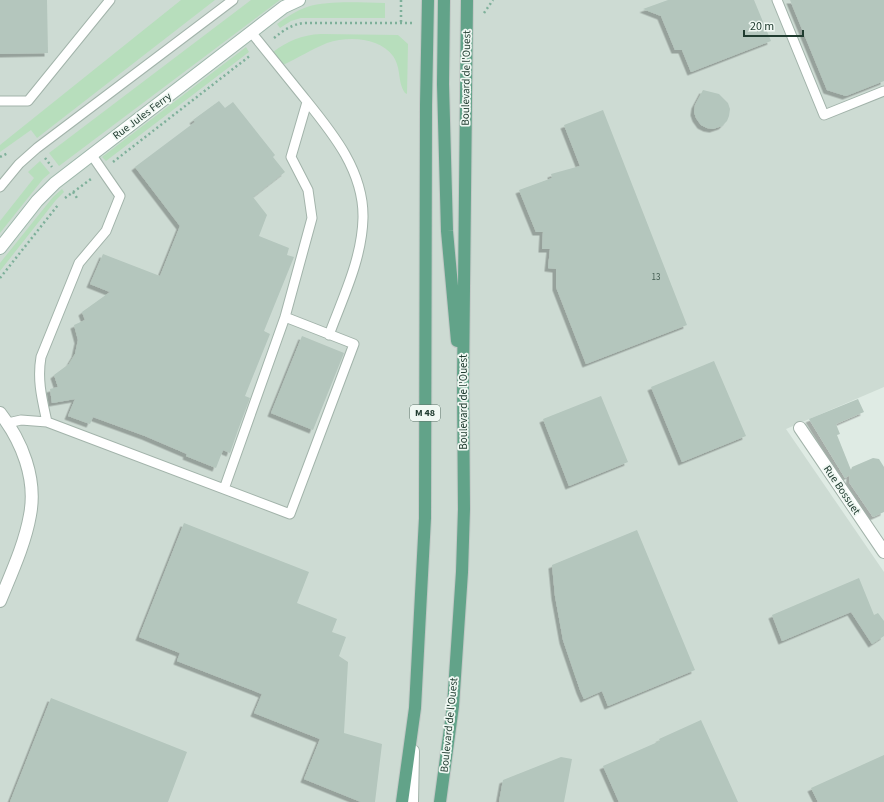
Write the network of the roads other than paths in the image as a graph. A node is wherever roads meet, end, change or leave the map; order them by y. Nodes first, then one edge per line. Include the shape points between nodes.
1 (110, 0) edge
2 (233, 0) edge
3 (299, 0) edge
4 (428, 0) edge
5 (444, 0) edge
6 (467, 0) edge
7 (777, 0) edge
8 (251, 32) junction
9 (884, 91) edge
10 (0, 101) edge
11 (307, 102) junction
12 (91, 154) junction
13 (2, 178) edge
14 (0, 187) edge
15 (0, 248) edge
16 (285, 317) junction
17 (329, 335) junction
18 (463, 406) junction
19 (0, 413) edge
20 (47, 422) junction
21 (8, 424) junction
22 (800, 428) dead end
23 (224, 489) junction
24 (884, 552) edge
25 (0, 601) edge
26 (415, 708) junction
27 (402, 802) edge
28 (412, 802) edge
29 (440, 802) edge

1 - 10 lane via 28,101
2 - 13 lane via 37,148
3 - 8 street, Rue Jules Ferry via 284,7
4 - 26 main road, M 48 via 425,518
5 - 18 main road via 443,84 447,237
6 - 18 main road, Boulevard de l'Ouest
7 - 9 lane via 824,115
8 - 11 lane
8 - 12 street, Rue Jules Ferry
11 - 16 lane via 291,158 308,190 312,218
11 - 17 lane via 332,133 348,159 363,205 358,256
12 - 15 street, Rue Jules Ferry via 48,189
12 - 20 lane via 120,196 106,231 79,264 41,357 40,394
13 - 14 lane
16 - 17 lane
16 - 23 lane
17 - 23 lane via 354,344 290,514
18 - 29 main road, Boulevard de l'Ouest via 464,509 459,624 453,706
19 - 21 street
20 - 21 lane via 21,420
20 - 23 lane
21 - 25 street via 20,445 30,472 32,505 25,534
22 - 24 street, Rue Bossuet
26 - 27 main road, M 48
26 - 28 street

